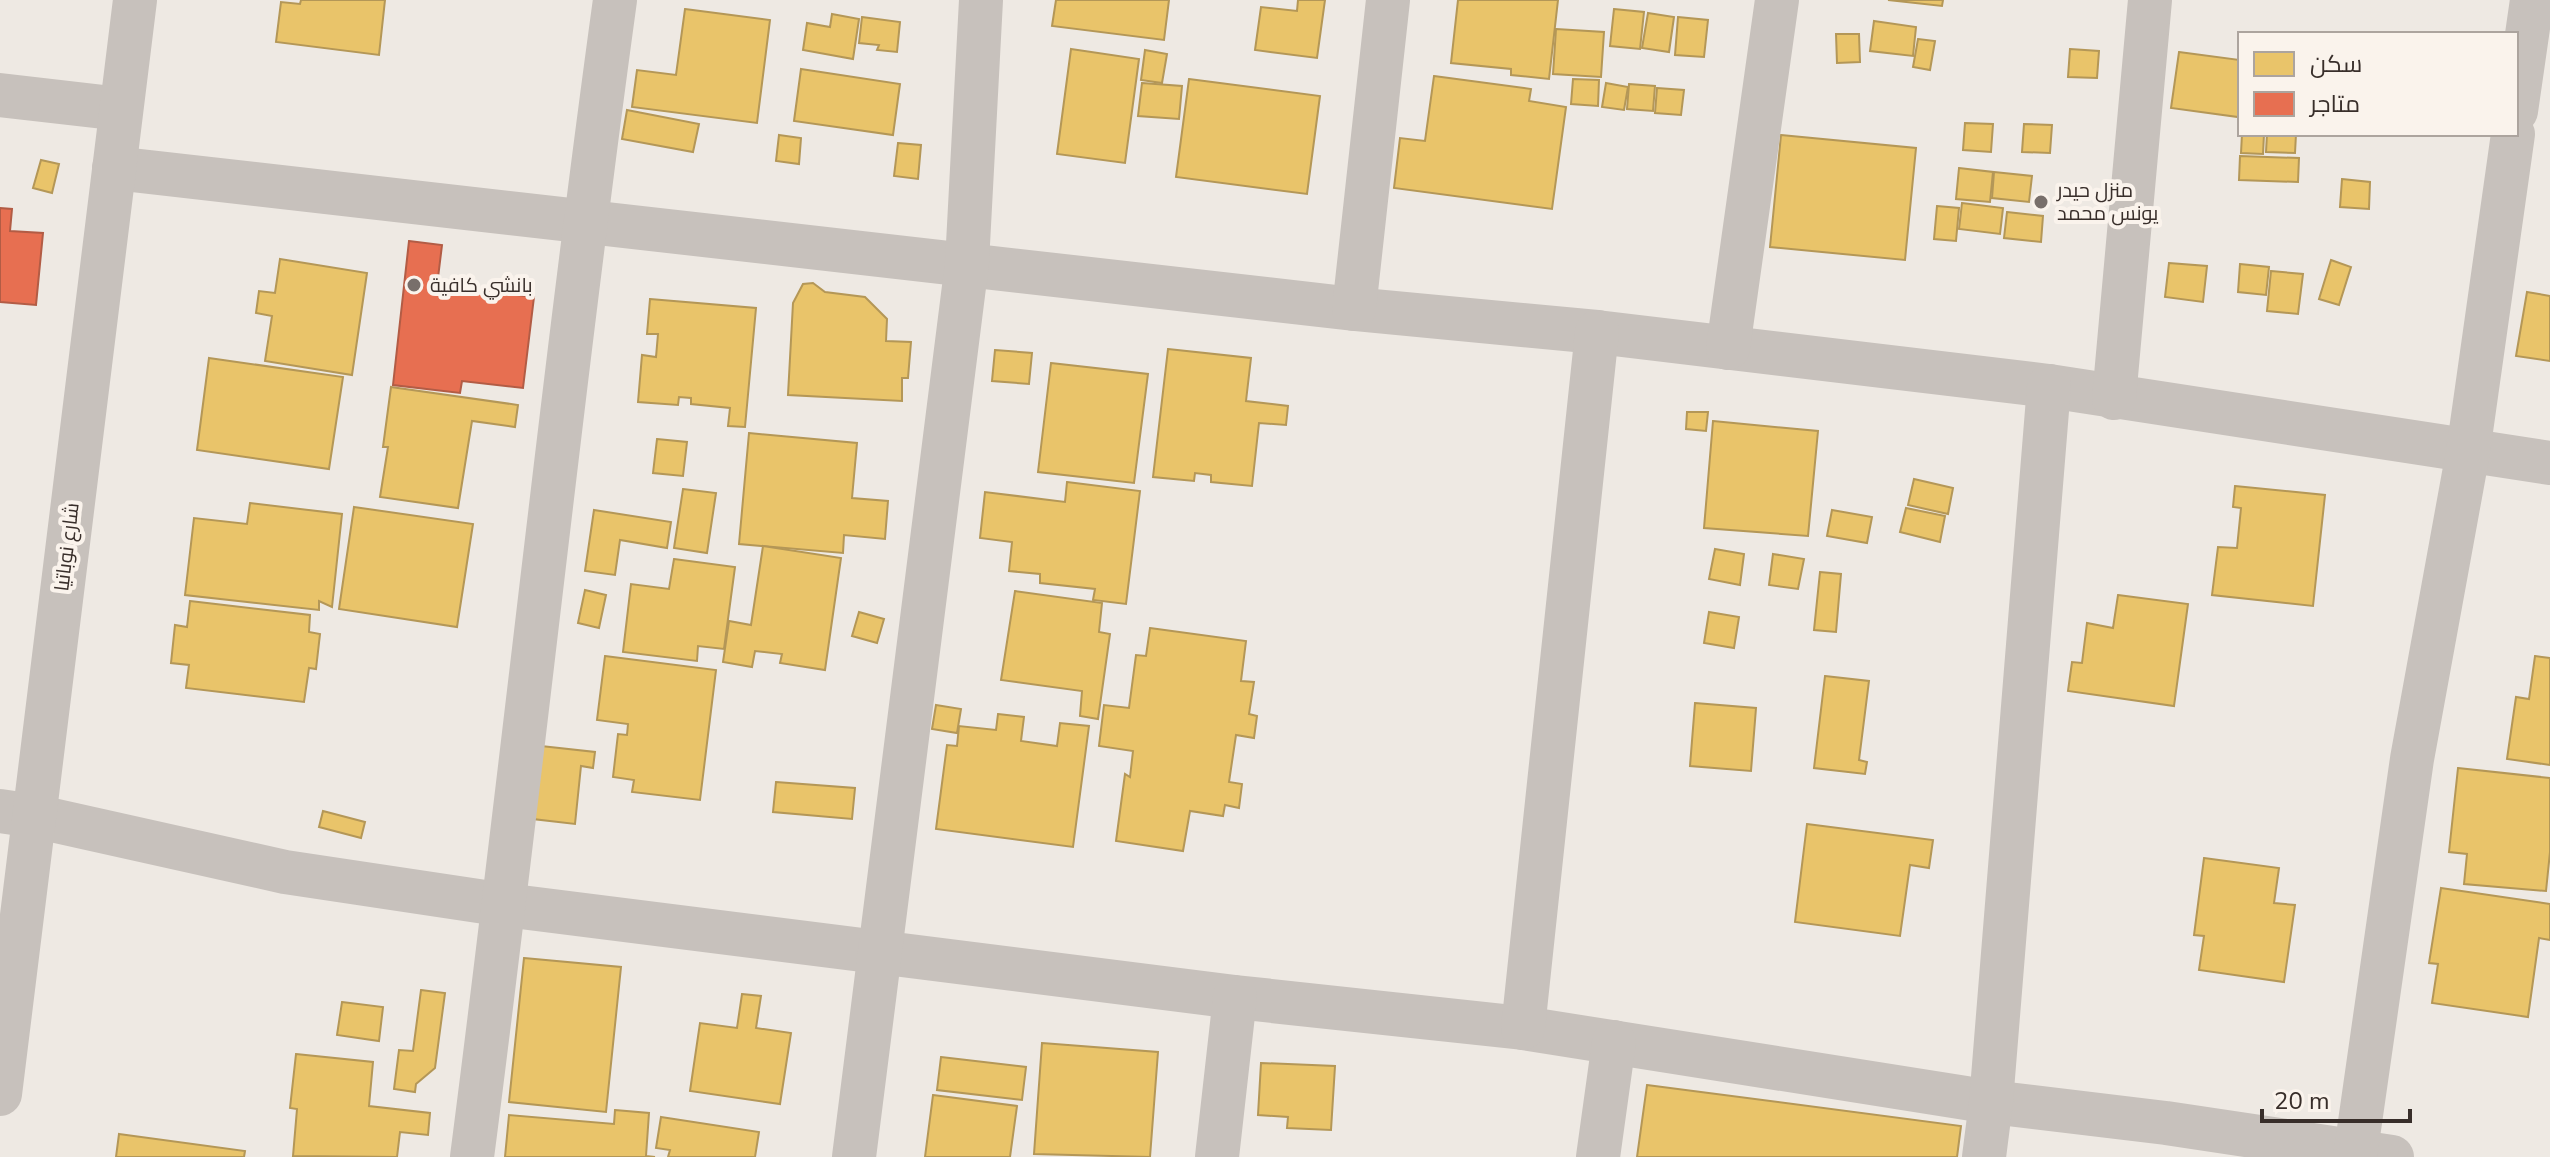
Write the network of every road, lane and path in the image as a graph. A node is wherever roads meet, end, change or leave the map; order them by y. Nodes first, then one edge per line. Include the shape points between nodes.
1 (135, 0) edge
2 (615, 0) edge
3 (981, 0) edge
4 (1388, 0) edge
5 (1777, 0) edge
6 (2150, 0) edge
7 (2532, 0) edge
8 (0, 95) edge
9 (2518, 97) edge
10 (121, 109) junction
11 (2513, 136) edge
12 (114, 168) junction
13 (585, 221) junction
14 (967, 263) junction
15 (1354, 309) junction
16 (1597, 332) junction
17 (1728, 348) junction
18 (2049, 386) junction
19 (2114, 398) junction
20 (2468, 452) junction
21 (2550, 463) edge
22 (17, 813) edge
23 (505, 905) junction
24 (882, 952) junction
25 (1235, 997) junction
26 (1523, 1028) junction
27 (1614, 1042) junction
28 (0, 1094) edge
29 (1991, 1102) junction
30 (2368, 1155) edge
31 (472, 1157) edge
32 (854, 1157) edge
33 (1217, 1157) edge
34 (1598, 1157) edge
35 (1984, 1157) edge

1 - 10 street, شارع نوباتيا
2 - 13 street
3 - 14 street
4 - 15 street
5 - 17 street
6 - 19 street
7 - 9 street
8 - 10 street
10 - 12 street, شارع نوباتيا
11 - 20 street
12 - 13 street
12 - 22 street, شارع نوباتيا
13 - 14 street
13 - 23 street
14 - 15 street
14 - 24 street
15 - 16 street
16 - 17 street
16 - 26 street
17 - 18 street
18 - 19 street
18 - 29 street
19 - 20 street
20 - 21 street
20 - 30 street via 2412,759
22 - 23 street via 285,872
22 - 28 street, شارع نوباتيا
23 - 24 street
23 - 31 street
24 - 25 street
24 - 32 street
25 - 26 street
25 - 33 street
26 - 27 street
27 - 29 street
27 - 34 street
29 - 30 street
29 - 35 street

